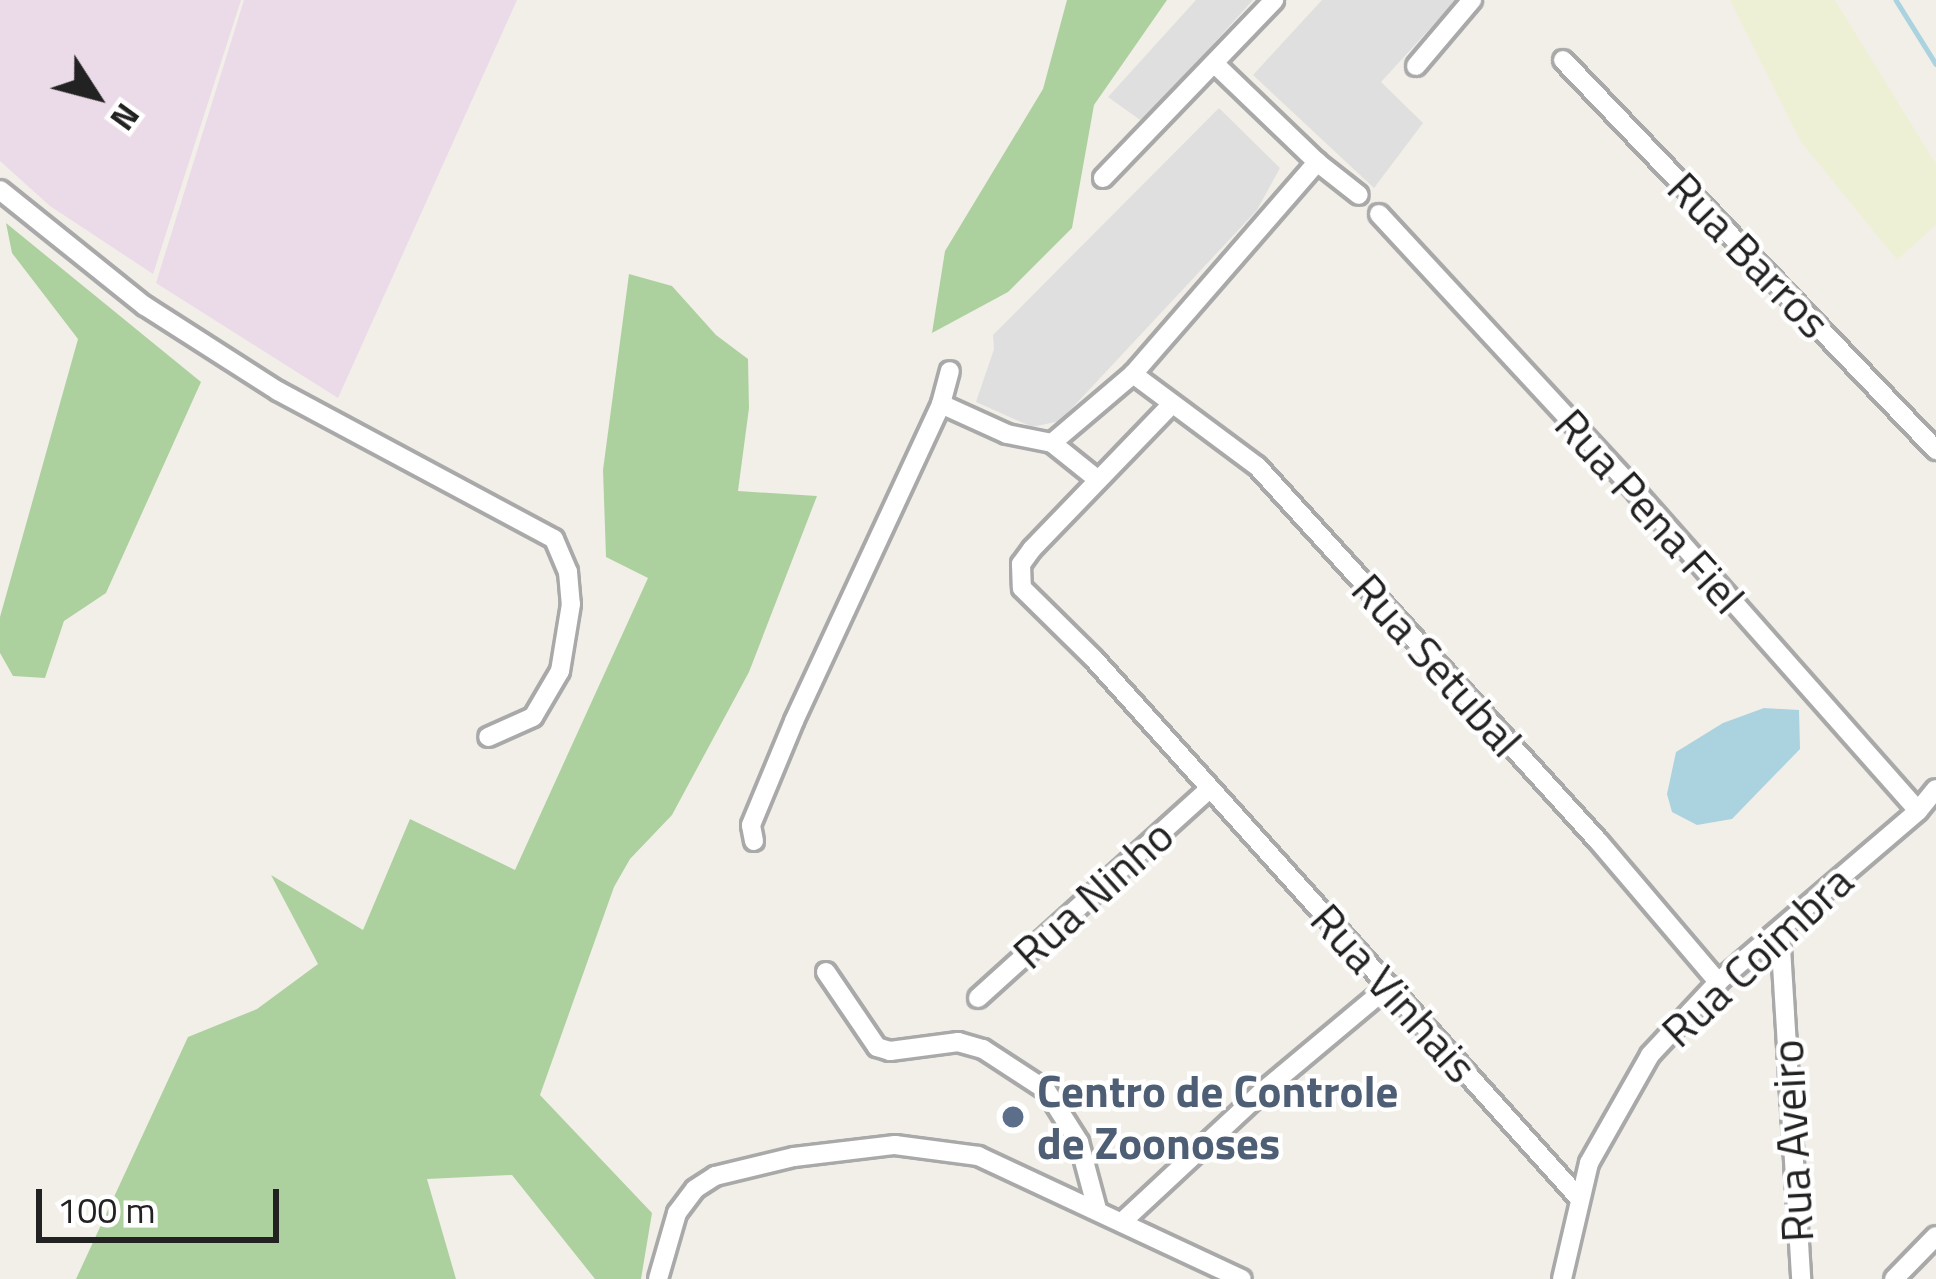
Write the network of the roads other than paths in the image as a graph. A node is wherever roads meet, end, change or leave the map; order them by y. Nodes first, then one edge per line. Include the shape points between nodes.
1 (1274, 0) edge
2 (1472, 0) edge
3 (1563, 60) dead end
4 (1216, 65) junction
5 (1416, 66) dead end
6 (1317, 162) junction
7 (1103, 178) dead end
8 (0, 190) edge
9 (1359, 195) dead end
10 (1379, 214) dead end
11 (950, 371) dead end
12 (1133, 374) junction
13 (941, 404) junction
14 (1170, 406) junction
15 (1052, 443) junction
16 (1936, 450) edge
17 (1097, 479) junction
18 (488, 736) dead end
19 (1209, 789) junction
20 (1936, 789) edge
21 (1918, 811) junction
22 (754, 841) dead end
23 (1780, 932) junction
24 (826, 972) dead end
25 (1718, 982) junction
26 (1389, 986) junction
27 (978, 998) dead end
28 (1578, 1197) junction
29 (1097, 1209) junction
30 (1122, 1222) junction
31 (1936, 1236) edge
32 (658, 1279) edge
33 (1242, 1279) edge
34 (1562, 1279) edge
35 (1801, 1279) edge
36 (1894, 1279) edge

1 - 4 street
2 - 5 street
3 - 16 street, Rua Barros
4 - 6 street
4 - 7 street
6 - 9 street
6 - 12 street
8 - 18 street via 103,275 278,391 554,538 571,604 560,671 533,717
10 - 21 street, Rua Pena Fiel
11 - 13 street
12 - 14 street, Rua Setubal
12 - 15 street
13 - 15 street via 1007,434
13 - 22 street via 794,721 751,825
14 - 17 street
14 - 25 street, Rua Setubal via 1257,466
15 - 17 street
17 - 19 street, Rua Vinhais via 1022,564 1022,588
19 - 26 street, Rua Vinhais
19 - 27 street, Rua Ninho
20 - 21 street, Rua Coimbra
21 - 23 street, Rua Coimbra
23 - 25 street, Rua Coimbra
23 - 35 street, Rua Aveiro
24 - 29 street via 878,1047 958,1042 1046,1090 1079,1142
25 - 28 street, Rua Coimbra via 1650,1055
26 - 28 street, Rua Vinhais
26 - 30 street
28 - 34 street, Rua Coimbra
29 - 30 street
29 - 32 street via 978,1156 895,1144 850,1148 747,1165 695,1189 665,1243
30 - 33 street
31 - 36 street

